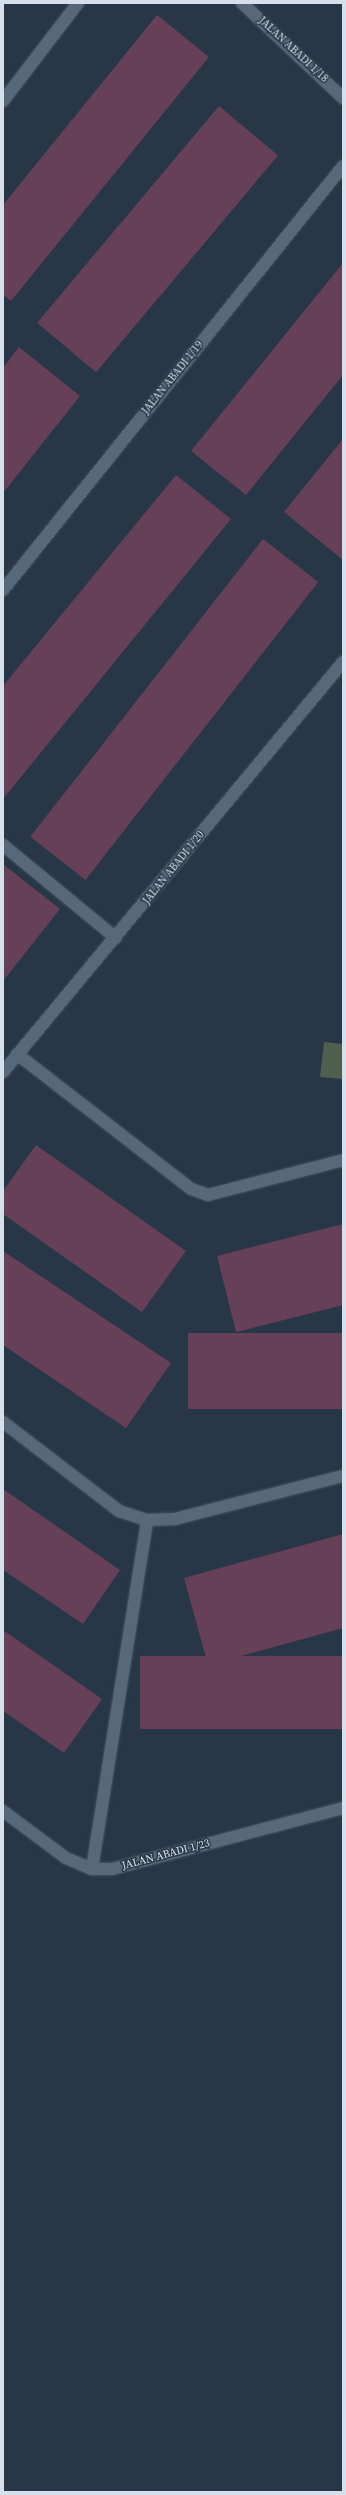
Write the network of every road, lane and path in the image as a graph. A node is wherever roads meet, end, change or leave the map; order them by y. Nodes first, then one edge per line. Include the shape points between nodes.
1 (78, 3) edge
2 (242, 3) edge
3 (343, 98) edge
4 (3, 101) edge
5 (343, 166) edge
6 (3, 590) edge
7 (343, 662) edge
8 (3, 845) edge
9 (116, 938) junction
10 (18, 1054) junction
11 (3, 1072) edge
12 (343, 1160) edge
13 (3, 1422) edge
14 (343, 1476) edge
15 (147, 1520) junction
16 (343, 1808) edge
17 (3, 1811) edge
18 (92, 1869) junction

1 - 4 street
2 - 3 street, JALAN ABADI 1/18
5 - 6 street, JALAN ABADI 1/19
7 - 9 street, JALAN ABADI 1/20
8 - 9 street
9 - 10 street, JALAN ABADI 1/20
10 - 11 street, JALAN ABADI 1/20
10 - 12 street via 191,1188 208,1195
13 - 15 street via 119,1511
14 - 15 street via 175,1519
15 - 18 street
16 - 18 street, JALAN ABADI 1/23 via 112,1869
17 - 18 street, JALAN ABADI 1/23 via 66,1858

